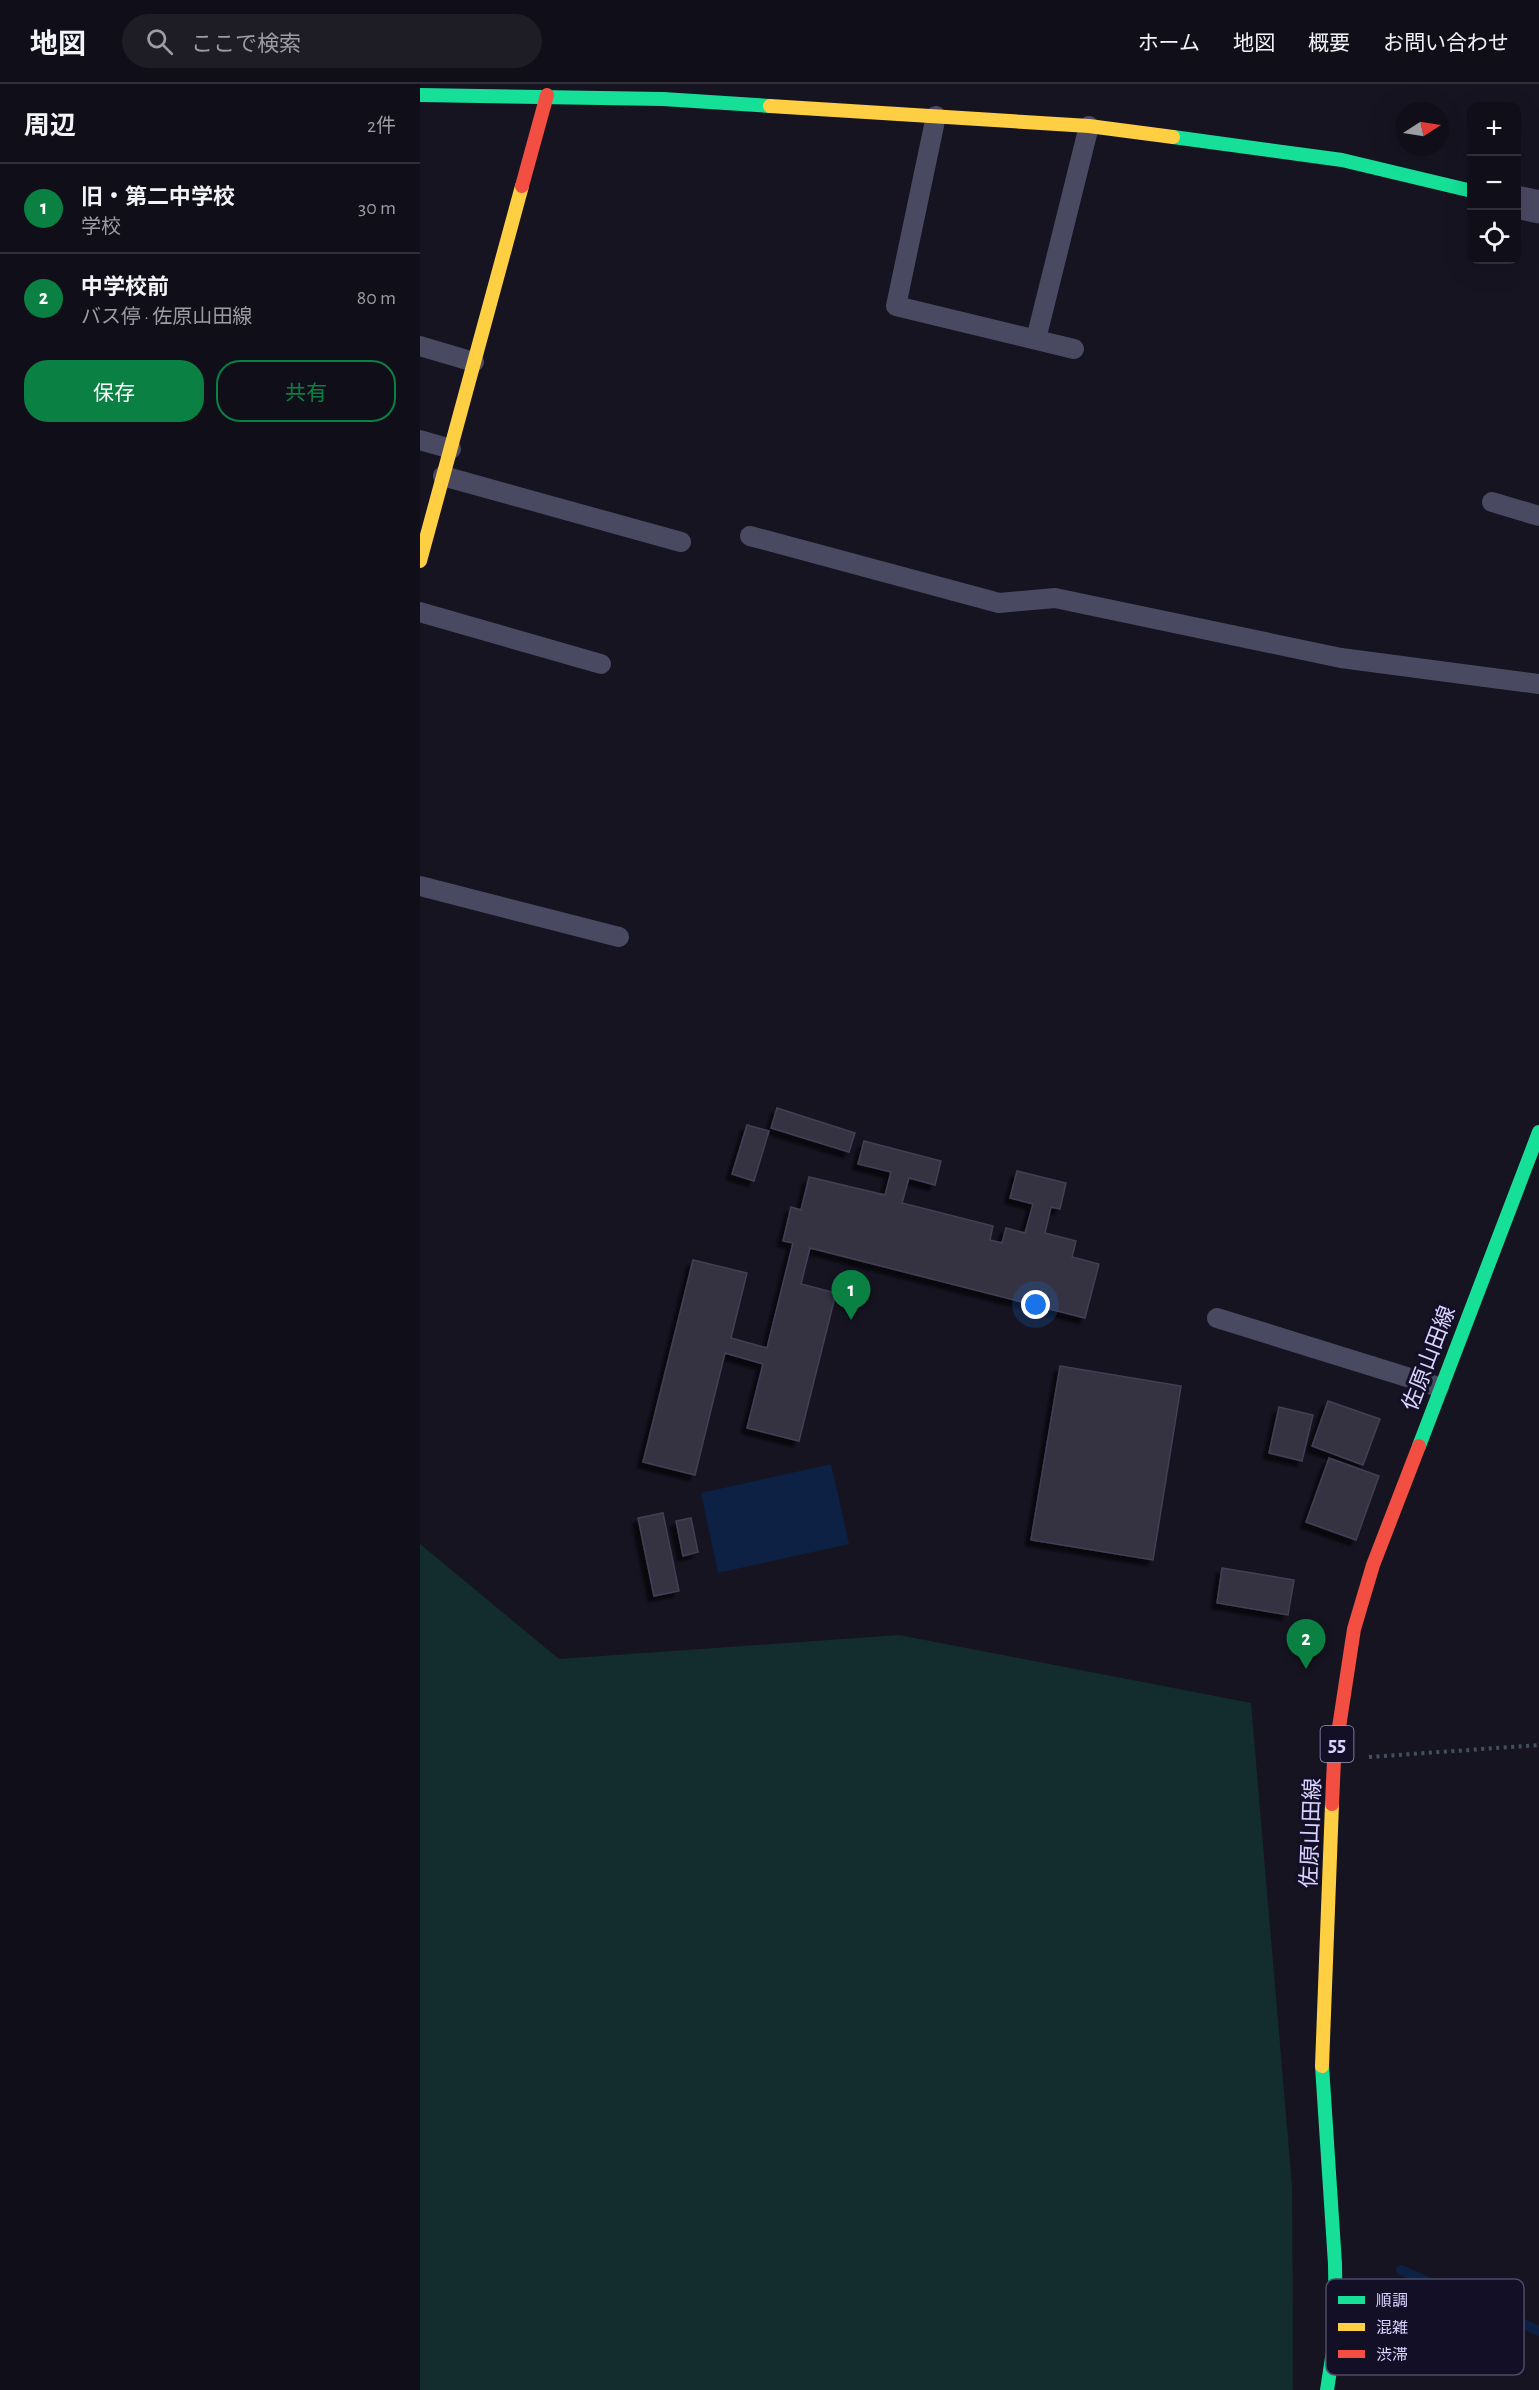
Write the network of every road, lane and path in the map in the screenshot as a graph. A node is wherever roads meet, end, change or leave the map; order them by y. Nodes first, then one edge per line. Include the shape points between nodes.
1 (420, 94) edge
2 (547, 95) junction
3 (936, 116) junction
4 (1089, 126) junction
5 (1467, 190) edge
6 (1521, 203) edge
7 (1539, 207) edge
8 (1036, 339) junction
9 (420, 346) edge
10 (1074, 349) dead end
11 (474, 362) junction
12 (420, 440) edge
13 (451, 449) junction
14 (443, 476) junction
15 (1492, 502) dead end
16 (1539, 516) edge
17 (750, 536) dead end
18 (681, 542) dead end
19 (420, 561) edge
20 (420, 612) edge
21 (601, 664) dead end
22 (1539, 684) edge
23 (420, 886) edge
24 (619, 937) dead end
25 (1539, 1132) edge
26 (1530, 1178) edge
27 (1217, 1318) dead end
28 (1439, 1388) junction
29 (1539, 1745) edge
30 (1334, 1760) junction
31 (1335, 2279) edge
32 (1329, 2375) edge
33 (1327, 2390) edge

1 - 2 street
2 - 3 street
2 - 11 street
3 - 4 street
3 - 8 lane via 896,306
4 - 5 street via 1342,160
4 - 8 lane
6 - 7 street
8 - 10 lane
9 - 11 lane
11 - 13 street
12 - 13 lane
13 - 14 street
14 - 18 lane
14 - 19 street
15 - 16 lane
17 - 22 lane via 999,603 1055,598 1341,658
20 - 21 lane
23 - 24 lane
25 - 26 street, 佐原山田線 / 55
26 - 28 street, 佐原山田線 / 55
27 - 28 lane
28 - 30 street, 佐原山田線 / 55 via 1373,1565 1354,1629
29 - 30 path
30 - 31 street, 佐原山田線 / 55 via 1322,2066
32 - 33 street, 佐原山田線 / 55

